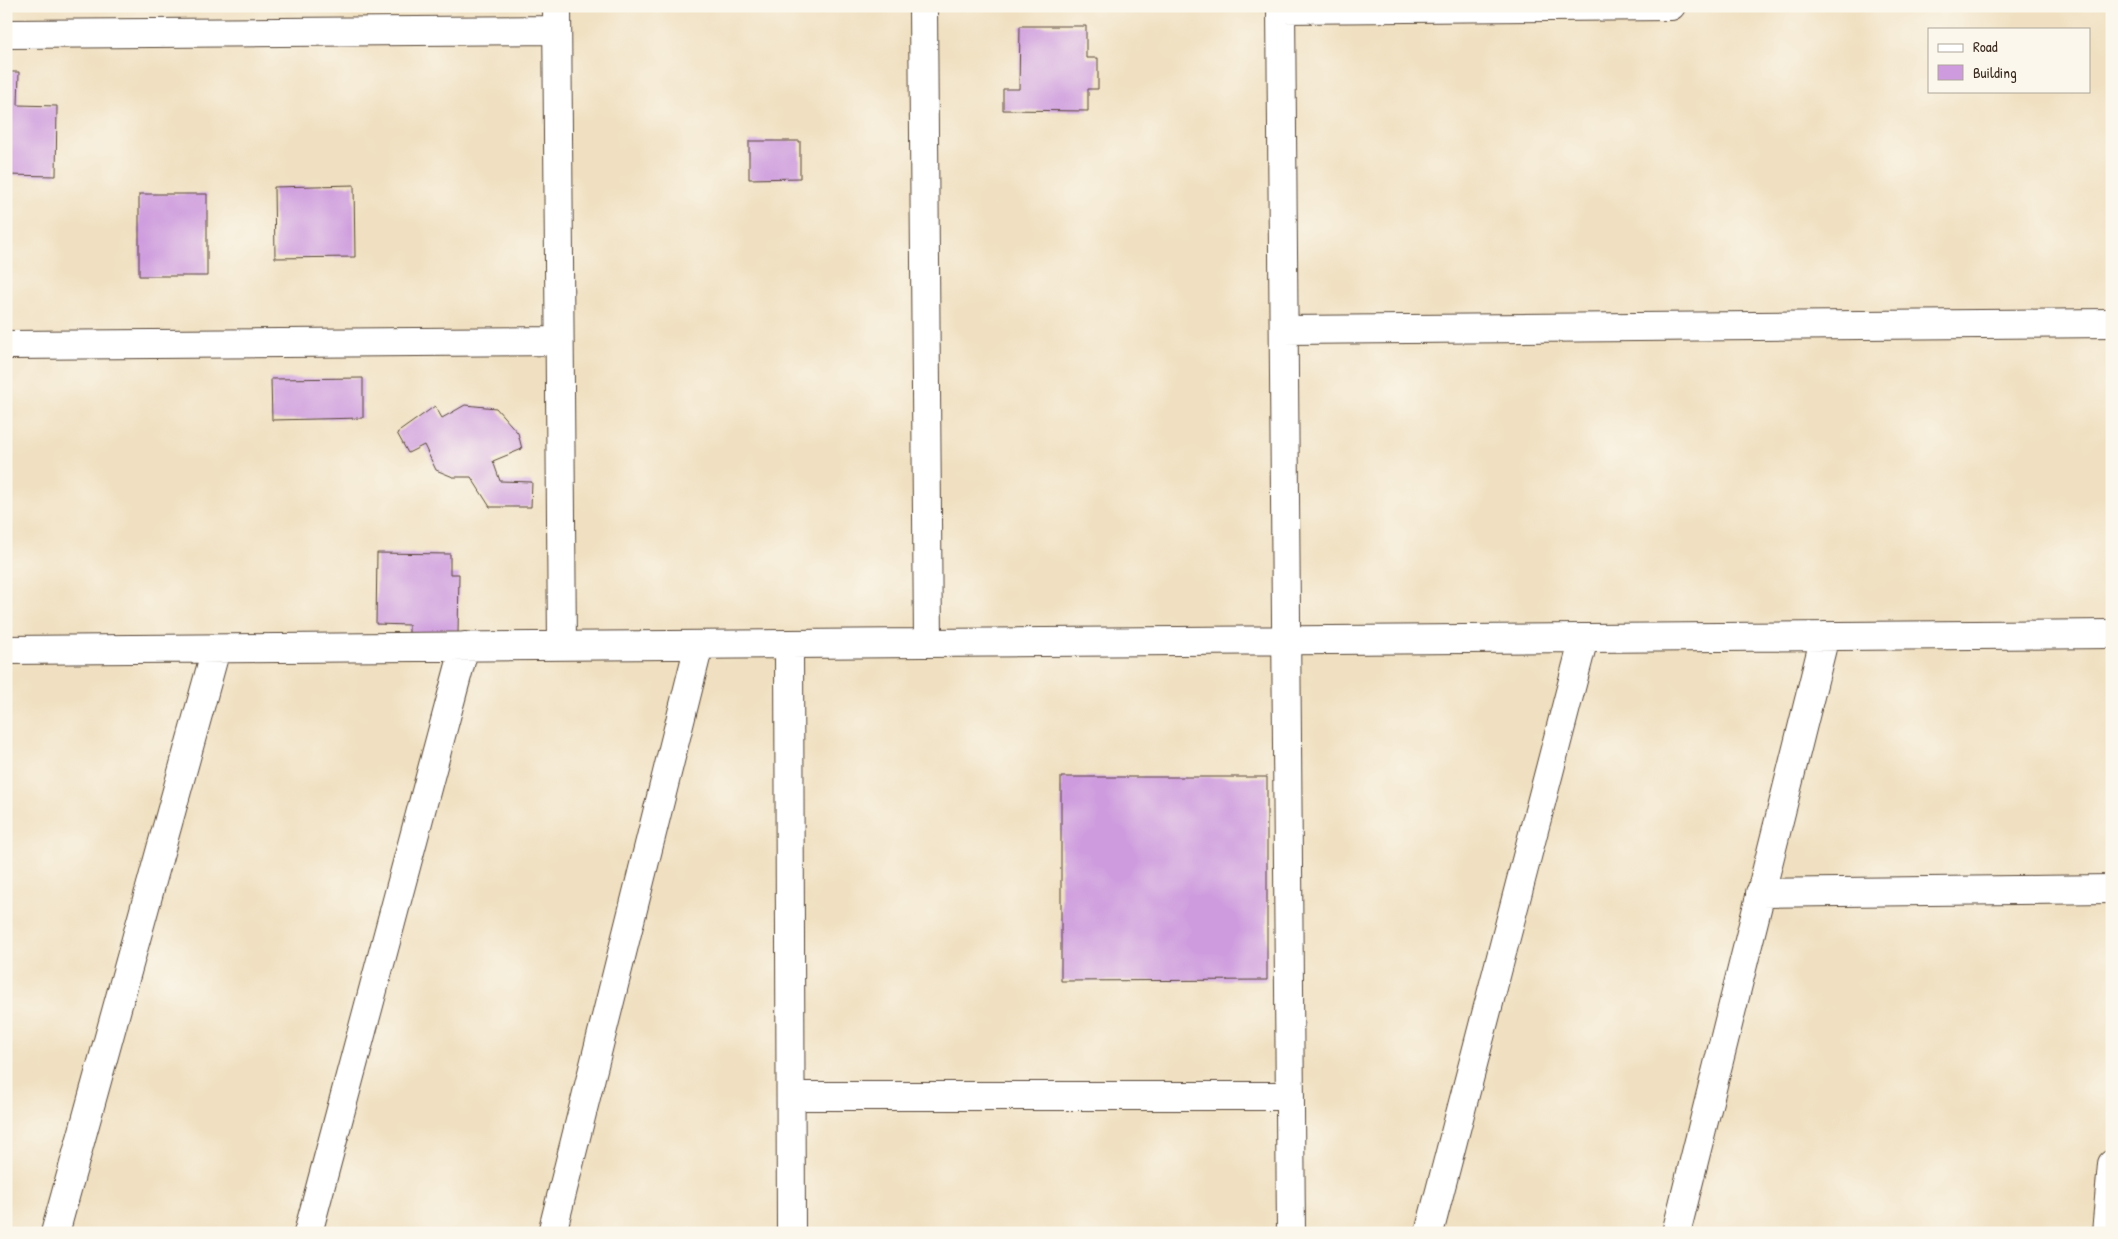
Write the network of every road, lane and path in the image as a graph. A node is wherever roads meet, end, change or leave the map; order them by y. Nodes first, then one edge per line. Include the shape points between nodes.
1 (922, 6) edge
2 (1671, 6) edge
3 (1281, 8) edge
4 (557, 18) edge
5 (6, 34) edge
6 (2112, 323) edge
7 (1284, 330) junction
8 (559, 341) junction
9 (6, 345) edge
10 (2112, 634) edge
11 (1825, 636) junction
12 (1584, 638) junction
13 (1287, 640) junction
14 (928, 643) junction
15 (789, 644) junction
16 (699, 645) junction
17 (465, 646) junction
18 (562, 646) junction
19 (216, 649) junction
20 (6, 650) edge
21 (2112, 889) edge
22 (1760, 893) junction
23 (791, 1096) junction
24 (1290, 1096) junction
25 (2112, 1164) edge
26 (55, 1233) edge
27 (308, 1233) edge
28 (552, 1233) edge
29 (791, 1233) edge
30 (1291, 1233) edge
31 (1429, 1233) edge
32 (1676, 1233) edge
33 (2106, 1233) edge

1 - 14 street
2 - 3 street
3 - 7 street
4 - 5 street
4 - 8 street
6 - 7 street
7 - 13 street
8 - 9 street
8 - 18 street
10 - 11 street
11 - 12 street
11 - 22 street
12 - 13 street
12 - 31 street
13 - 14 street
13 - 24 street
14 - 15 street
15 - 16 street
15 - 23 street
16 - 18 street
16 - 28 street
17 - 18 street
17 - 19 street
17 - 27 street
19 - 20 street
19 - 26 street
21 - 22 street
22 - 32 street
23 - 24 street
23 - 29 street
24 - 30 street
25 - 33 street

